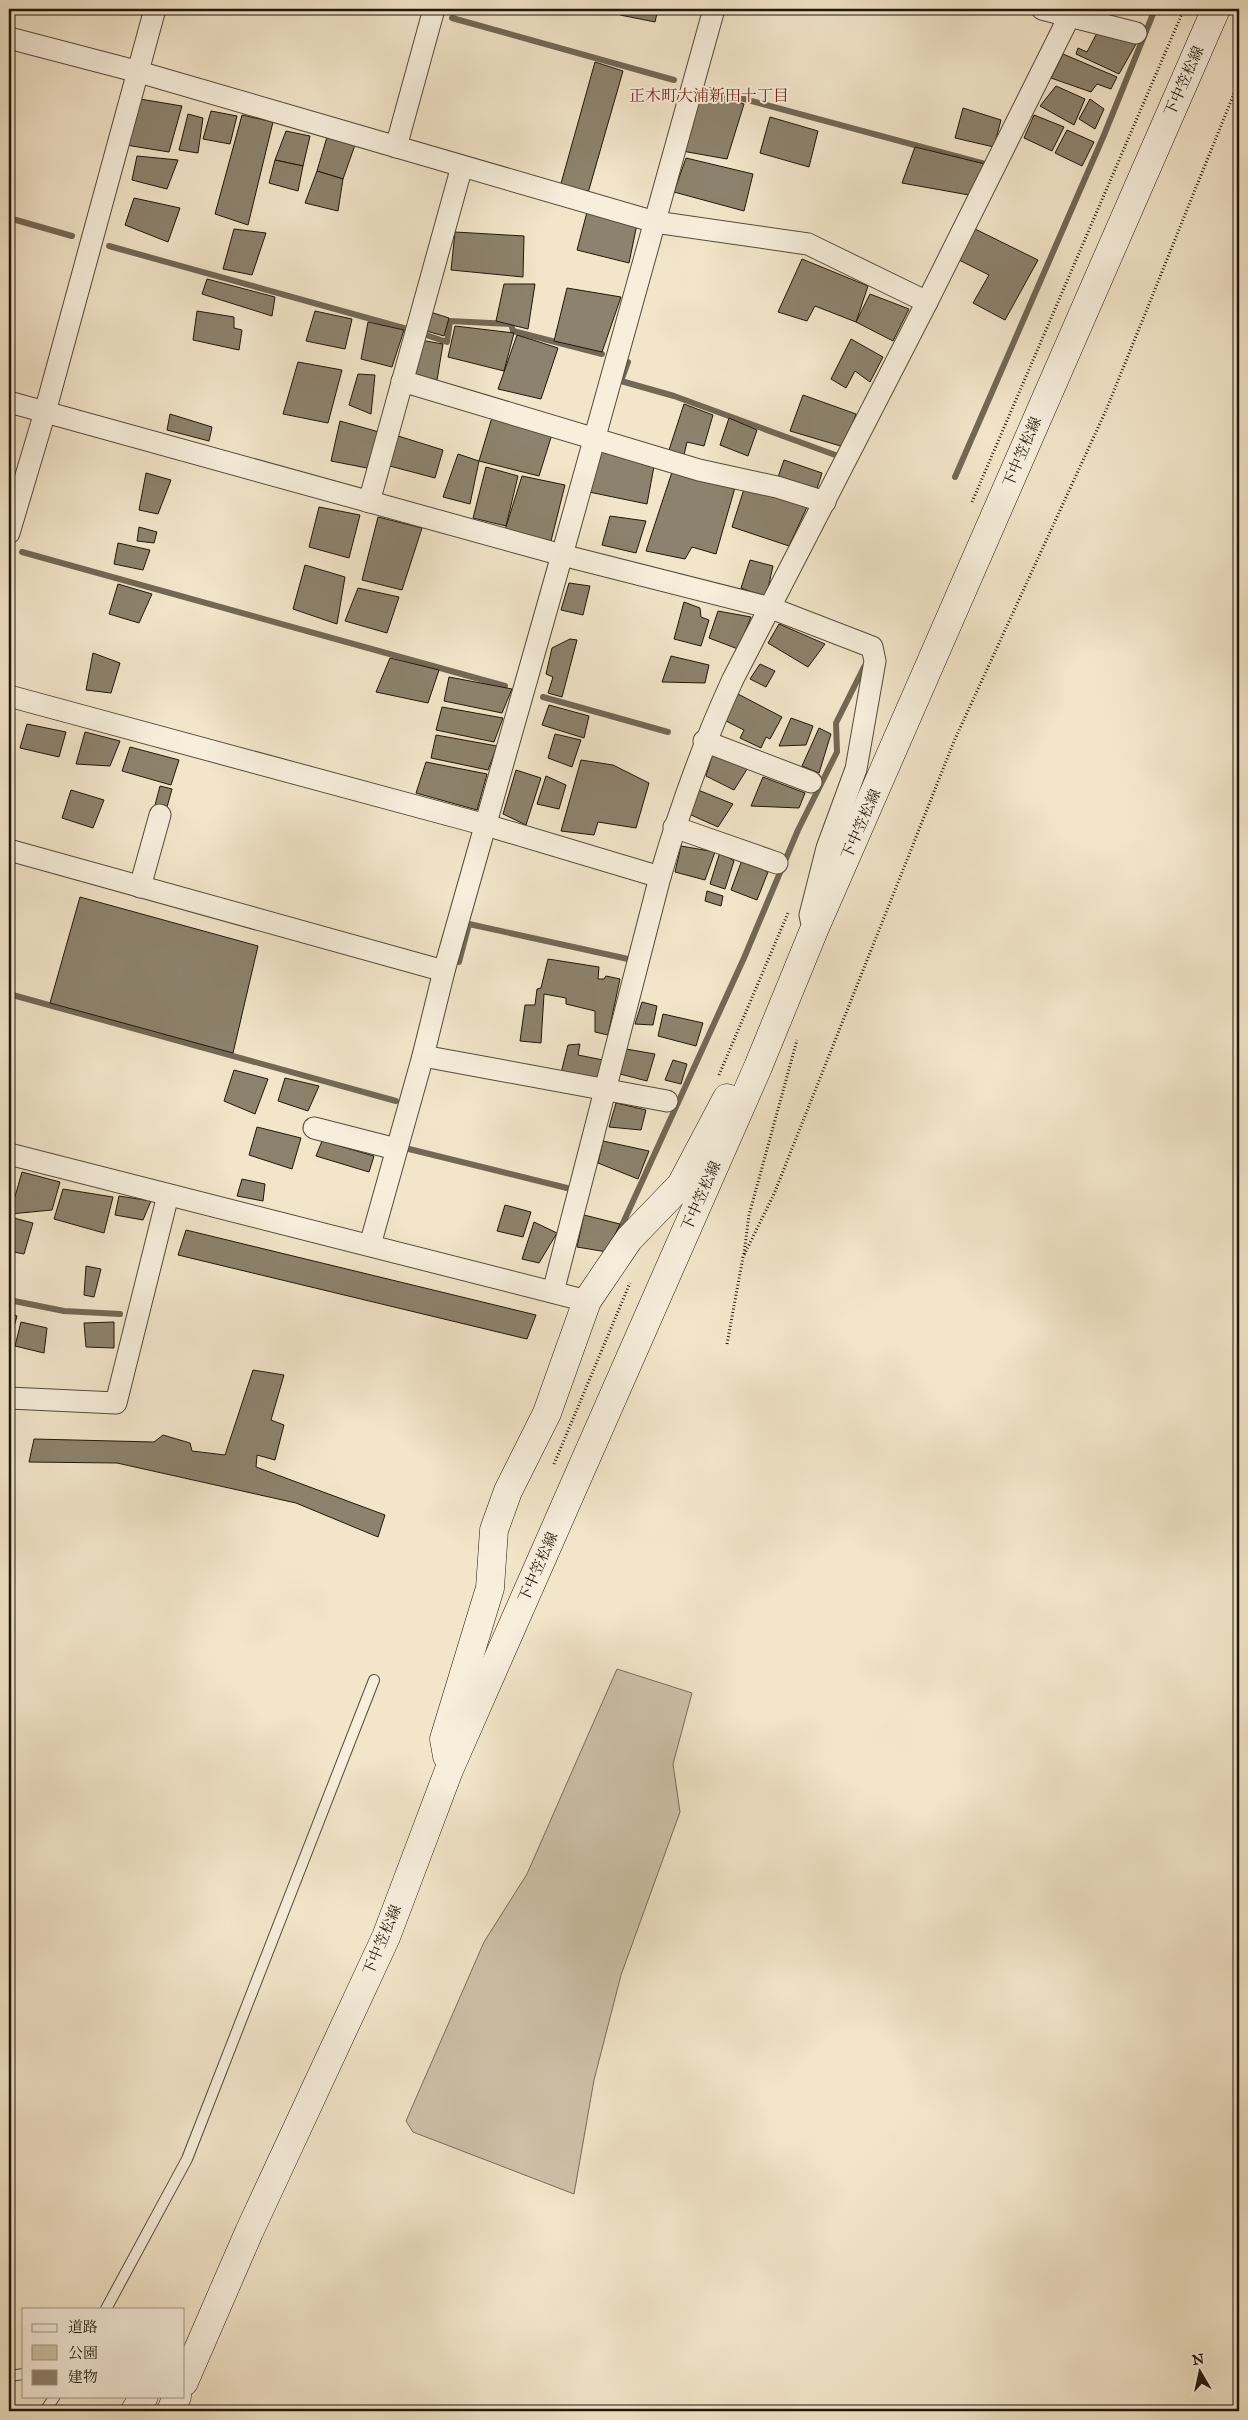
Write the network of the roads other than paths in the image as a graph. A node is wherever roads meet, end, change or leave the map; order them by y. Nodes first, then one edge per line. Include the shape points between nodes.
1 (155, 9) edge
2 (434, 9) edge
3 (714, 9) edge
4 (1042, 9) edge
5 (1216, 9) edge
6 (1071, 13) edge
7 (1136, 33) dead end
8 (9, 38) edge
9 (139, 72) junction
10 (396, 147) junction
11 (462, 166) junction
12 (655, 222) junction
13 (927, 302) junction
14 (402, 381) junction
15 (9, 402) edge
16 (44, 412) junction
17 (595, 437) junction
18 (368, 502) junction
19 (825, 502) junction
20 (9, 533) edge
21 (562, 555) junction
22 (770, 608) junction
23 (9, 696) edge
24 (704, 741) junction
25 (812, 782) dead end
26 (160, 815) dead end
27 (486, 825) junction
28 (674, 827) junction
29 (9, 850) edge
30 (778, 863) dead end
31 (660, 877) junction
32 (140, 887) junction
33 (814, 930) junction
34 (444, 971) junction
35 (423, 1056) junction
36 (758, 1067) junction
37 (605, 1090) junction
38 (667, 1101) dead end
39 (314, 1128) dead end
40 (396, 1149) junction
41 (9, 1154) edge
42 (168, 1194) junction
43 (370, 1245) junction
44 (553, 1292) junction
45 (587, 1301) junction
46 (9, 1398) edge
47 (374, 1680) dead end
48 (449, 1770) junction
49 (249, 2232) junction
50 (107, 2308) edge
51 (185, 2332) edge
52 (22, 2374) edge
53 (9, 2376) edge
54 (185, 2380) edge
55 (54, 2398) edge
56 (143, 2398) edge
57 (177, 2398) edge
58 (45, 2411) edge
59 (135, 2411) edge
60 (171, 2411) edge

1 - 9 street
2 - 10 street
3 - 12 street
4 - 6 street
5 - 33 main road, 下中笠松線
6 - 7 street
6 - 13 street
8 - 9 street
9 - 10 street
9 - 16 street
10 - 11 street
11 - 12 street
11 - 14 street
12 - 13 street via 808,244
12 - 17 street
13 - 19 street
14 - 17 street
14 - 18 street
15 - 16 street
16 - 18 street
16 - 20 street
17 - 19 street via 699,470 778,487
17 - 21 street
18 - 21 street
19 - 22 street
21 - 22 street
21 - 27 street
22 - 24 street
22 - 33 street via 872,648 875,661 856,769 827,848 810,915
23 - 27 street
24 - 25 street
24 - 28 street
26 - 32 street
27 - 31 street
27 - 34 street
28 - 30 street
28 - 31 street
29 - 32 street
31 - 37 street
32 - 34 street
33 - 36 main road, 下中笠松線
34 - 35 street
35 - 37 street
35 - 40 street
36 - 45 main road via 734,1085 681,1185 629,1239
36 - 48 main road, 下中笠松線
37 - 38 street
37 - 44 street
39 - 40 street
40 - 43 street
41 - 42 street
42 - 43 street
42 - 46 street via 116,1403
43 - 44 street
44 - 45 street
45 - 48 main road via 547,1413 508,1492 494,1530 490,1588 444,1739
47 - 50 lane via 187,2159
48 - 49 main road, 下中笠松線 via 386,1937
49 - 51 main road
49 - 54 main road, 下中笠松線
52 - 53 lane
55 - 58 lane
56 - 59 main road
57 - 60 main road

